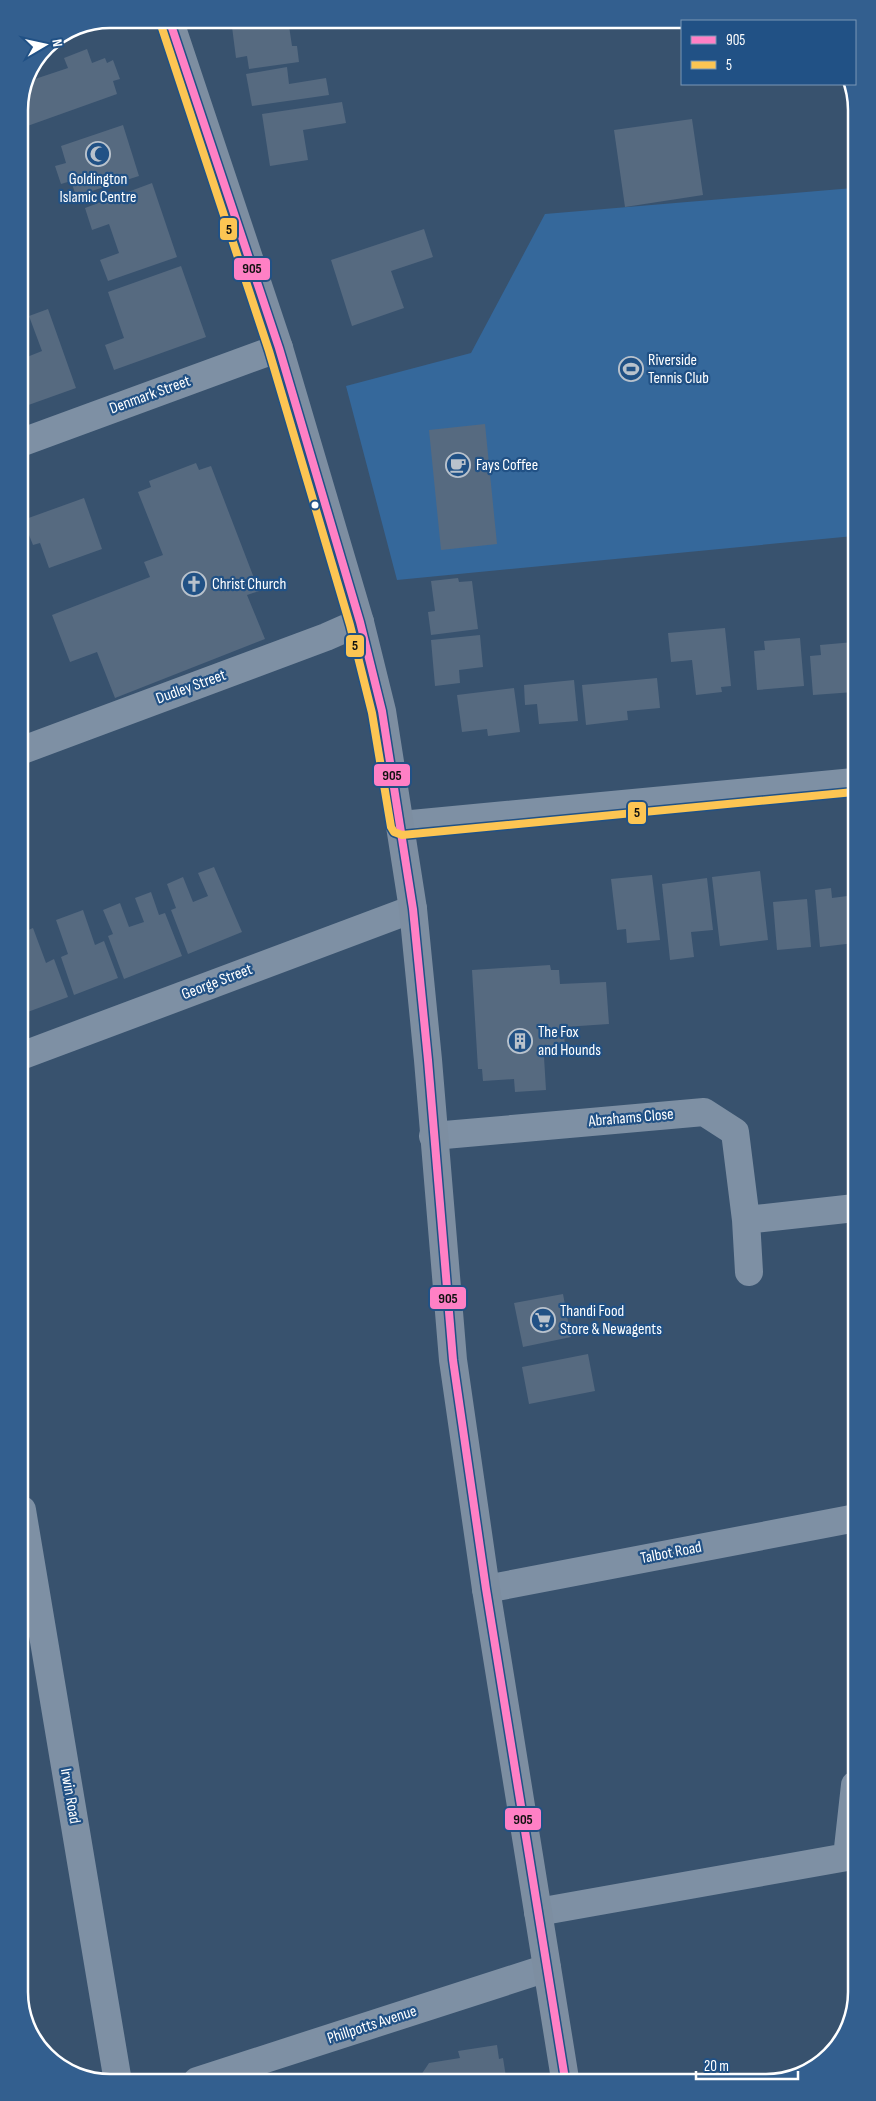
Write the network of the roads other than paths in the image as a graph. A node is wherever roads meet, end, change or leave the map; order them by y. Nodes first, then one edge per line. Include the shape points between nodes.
1 (172, 28) edge
2 (280, 348) junction
3 (28, 440) edge
4 (360, 622) junction
5 (28, 748) edge
6 (848, 783) edge
7 (401, 825) junction
8 (413, 909) junction
9 (28, 1053) edge
10 (433, 1136) junction
11 (848, 1209) edge
12 (746, 1220) junction
13 (749, 1272) dead end
14 (848, 1520) edge
15 (28, 1546) edge
16 (486, 1589) junction
17 (848, 1848) edge
18 (538, 1912) junction
19 (547, 1968) junction
20 (116, 2073) edge
21 (221, 2073) edge
22 (564, 2074) edge

1 - 2 main road
2 - 3 street, Denmark Street
2 - 4 main road
4 - 5 street, Dudley Street
4 - 7 main road via 382,711
6 - 7 street
7 - 8 main road
8 - 9 street, George Street
8 - 10 main road
10 - 12 street, Abrahams Close via 704,1112 735,1132
10 - 16 main road via 453,1360
11 - 12 street
12 - 13 street, Abrahams Close
14 - 16 street, Talbot Road
15 - 20 street, Irwin Road
16 - 18 main road
17 - 18 street via 847,1857
18 - 19 main road
19 - 21 street, Phillpotts Avenue
19 - 22 main road

